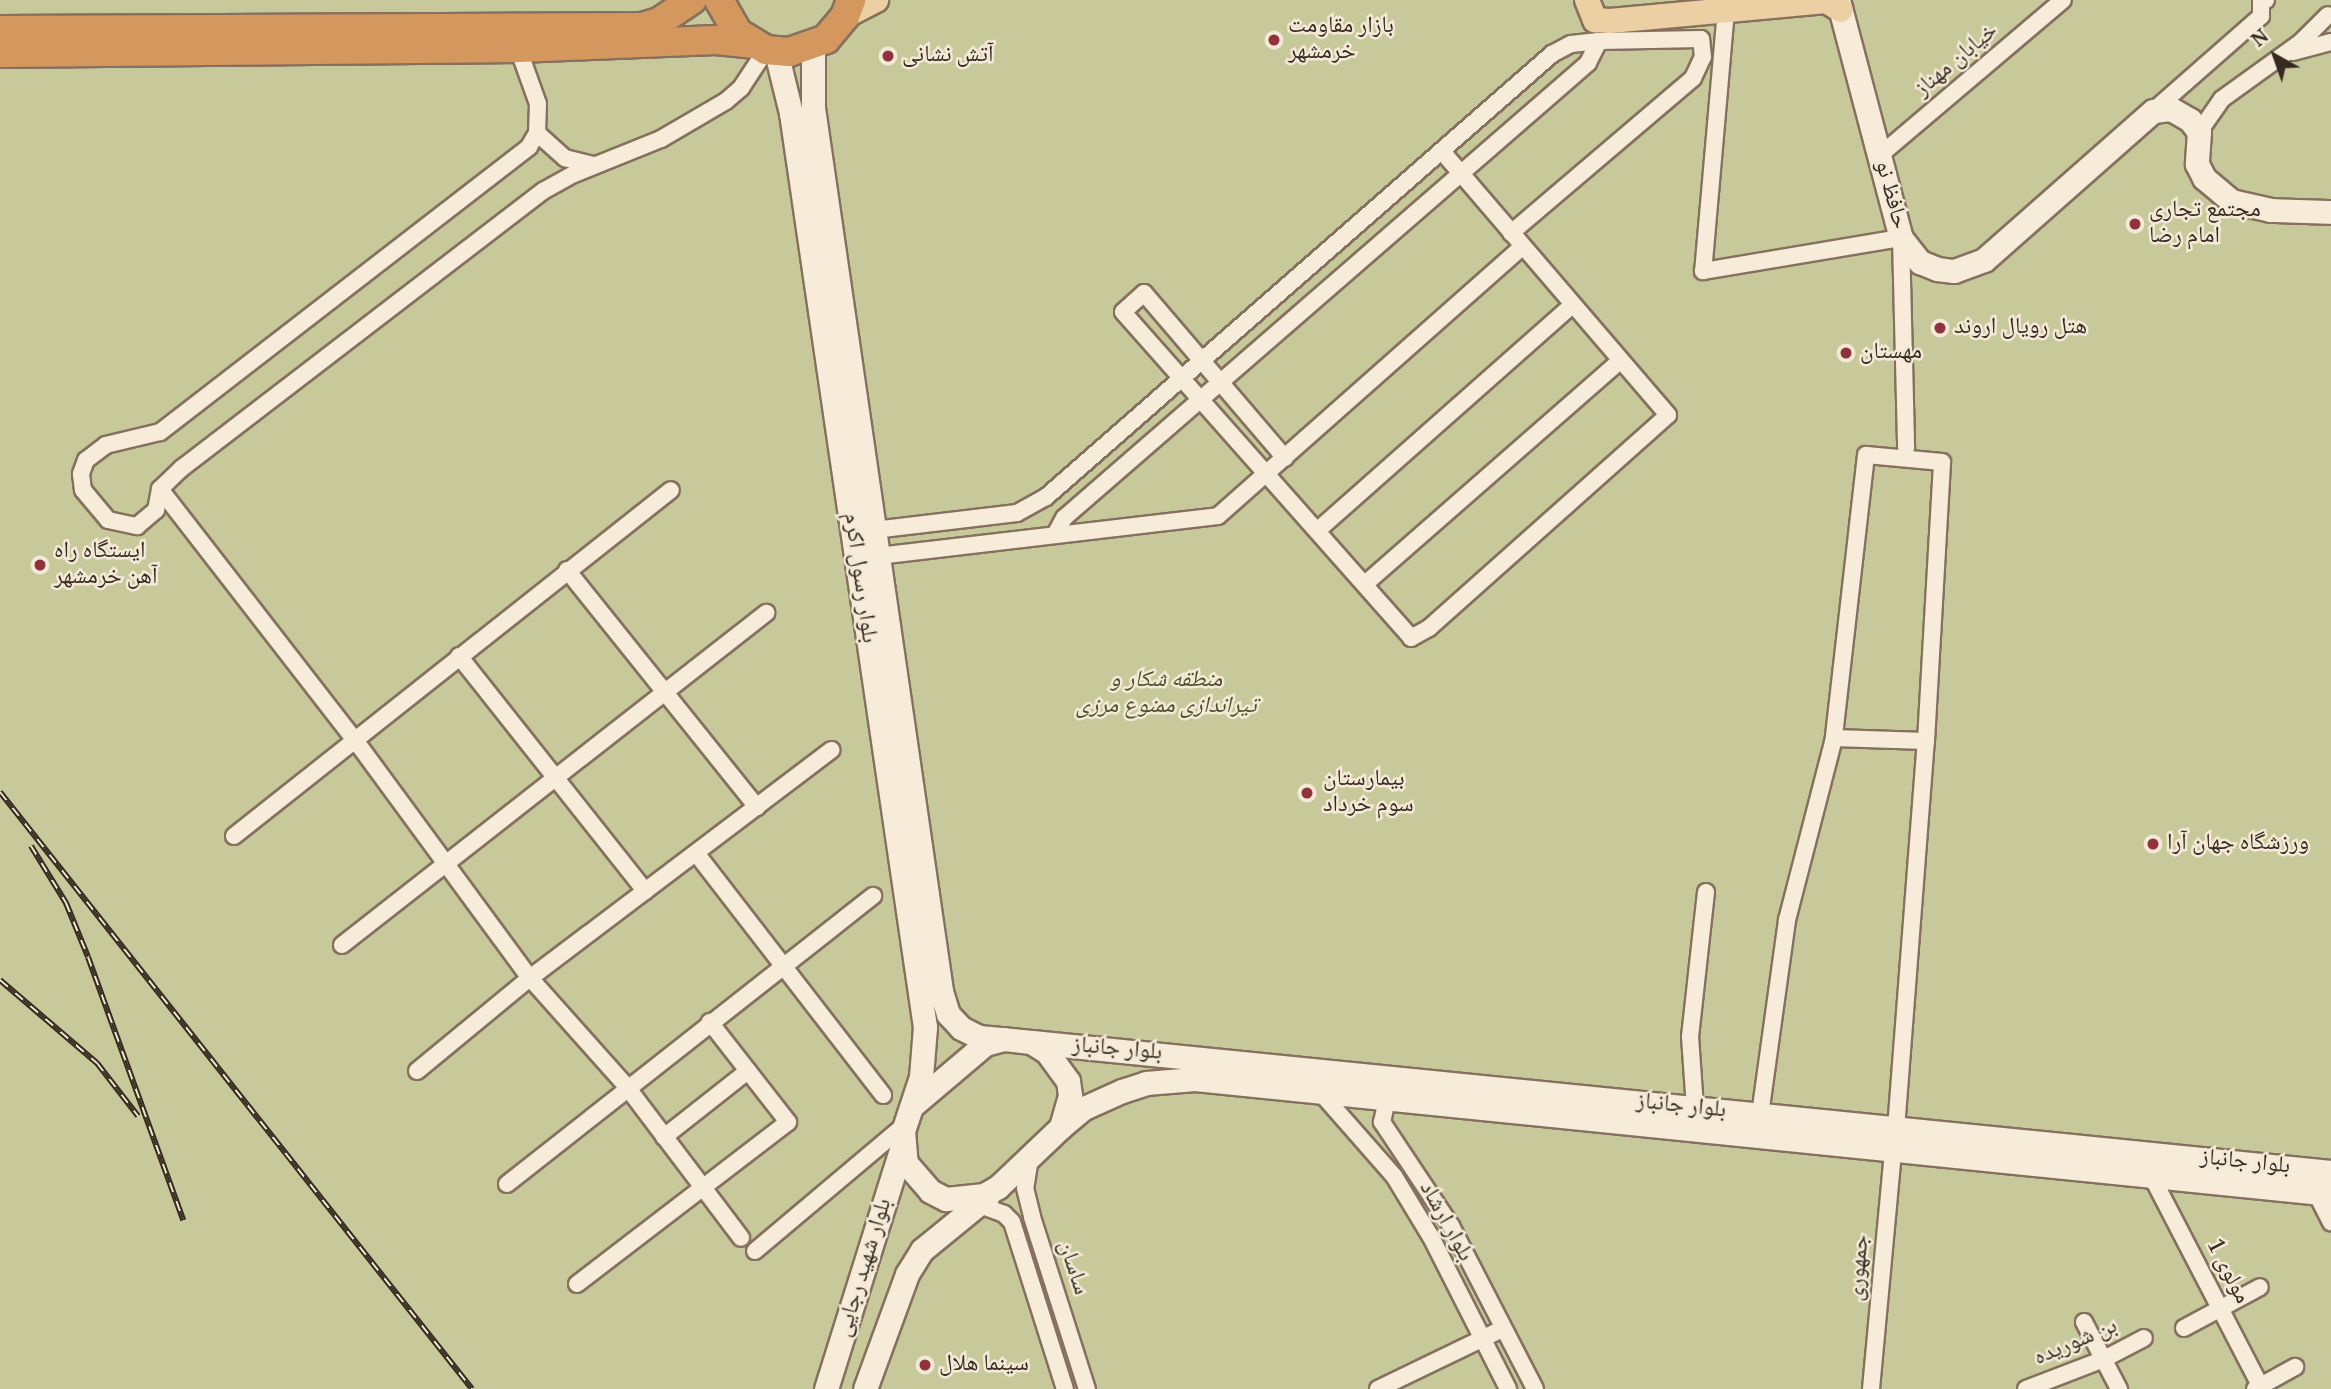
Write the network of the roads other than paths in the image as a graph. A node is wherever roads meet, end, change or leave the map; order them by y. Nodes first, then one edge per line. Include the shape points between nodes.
1 (692, 0) edge
2 (719, 0) edge
3 (876, 0) edge
4 (1587, 0) edge
5 (2063, 0) edge
6 (2261, 0) edge
7 (2266, 0) edge
8 (1839, 5) edge
9 (848, 8) edge
10 (1726, 10) junction
11 (2328, 11) edge
12 (0, 30) edge
13 (1599, 41) junction
14 (2331, 42) edge
15 (813, 46) junction
16 (518, 48) junction
17 (765, 49) junction
18 (0, 53) edge
19 (2277, 57) junction
20 (2153, 111) junction
21 (2199, 132) junction
22 (537, 133) junction
23 (1442, 151) junction
24 (1879, 156) junction
25 (594, 166) junction
26 (1460, 172) junction
27 (2331, 212) edge
28 (1511, 233) junction
29 (1901, 238) junction
30 (1523, 246) junction
31 (1328, 252) junction
32 (1345, 272) junction
33 (1572, 305) junction
34 (1620, 361) junction
35 (1204, 362) junction
36 (1182, 380) junction
37 (1221, 381) junction
38 (1199, 400) junction
39 (1906, 448) dead end
40 (1285, 458) junction
41 (1268, 473) junction
42 (160, 489) junction
43 (671, 490) dead end
44 (1046, 497) junction
45 (1064, 518) junction
46 (923, 524) junction
47 (874, 530) junction
48 (1318, 530) junction
49 (1055, 535) junction
50 (926, 550) junction
51 (878, 556) junction
52 (567, 570) junction
53 (1365, 584) junction
54 (871, 587) junction
55 (766, 613) dead end
56 (459, 656) junction
57 (665, 692) junction
58 (1834, 738) junction
59 (355, 740) junction
60 (1926, 741) junction
61 (831, 750) dead end
62 (555, 778) junction
63 (757, 807) junction
64 (234, 836) dead end
65 (696, 853) junction
66 (446, 862) junction
67 (645, 891) junction
68 (1706, 892) dead end
69 (873, 896) dead end
70 (342, 945) dead end
71 (785, 964) junction
72 (530, 978) junction
73 (710, 1022) junction
74 (1004, 1039) junction
75 (1031, 1042) junction
76 (417, 1071) dead end
77 (748, 1071) junction
78 (626, 1087) junction
79 (1321, 1093) junction
80 (883, 1095) dead end
81 (1387, 1099) junction
82 (1695, 1108) junction
83 (909, 1114) junction
84 (1760, 1115) junction
85 (1061, 1127) junction
86 (664, 1136) junction
87 (1894, 1140) junction
88 (902, 1147) junction
89 (1030, 1158) junction
90 (2331, 1172) edge
91 (2152, 1177) junction
92 (507, 1184) dead end
93 (703, 1187) junction
94 (999, 1187) junction
95 (2324, 1194) edge
96 (977, 1204) junction
97 (2331, 1222) edge
98 (741, 1238) dead end
99 (755, 1251) dead end
100 (577, 1284) dead end
101 (860, 1286) junction
102 (2260, 1287) dead end
103 (898, 1300) junction
104 (2220, 1308) junction
105 (2084, 1322) dead end
106 (2184, 1328) dead end
107 (1502, 1329) junction
108 (2144, 1338) dead end
109 (1481, 1342) junction
110 (2104, 1359) junction
111 (2295, 1367) dead end
112 (2259, 1388) edge
113 (827, 1389) edge
114 (864, 1389) edge
115 (1065, 1389) edge
116 (1087, 1389) edge
117 (1378, 1389) edge
118 (1508, 1389) edge
119 (1535, 1389) edge
120 (1871, 1389) edge
121 (2026, 1389) edge
122 (2119, 1389) edge

1 - 12 highway via 659,22 642,27
2 - 17 highway via 726,18
3 - 9 main road
4 - 10 main road via 1595,20
5 - 24 street, خیابان مهناز
6 - 7 street
6 - 20 street via 2261,16
8 - 10 main road via 1826,1
8 - 24 main road, حافظ نو
9 - 15 highway
10 - 29 street via 1703,271
11 - 19 street via 2301,42
13 - 23 street via 1571,44 1552,54
13 - 26 street via 1588,63
13 - 28 street via 1701,39 1703,57 1693,78
14 - 19 street
15 - 17 highway
15 - 47 main road, بلوار رسول اکرم via 813,108
16 - 17 highway via 716,40
16 - 18 highway
16 - 22 street via 538,104
17 - 25 street via 741,88 726,101 661,139
17 - 54 main road, بلوار رسول اکرم via 791,113
19 - 21 street via 2222,99
20 - 21 main road via 2181,113
20 - 29 main road, حافظ نو via 1971,267 1937,270 1920,262
21 - 27 main road via 2197,163 2215,191 2231,201 2271,210
22 - 25 street via 565,158
22 - 42 street via 511,161 160,432 106,445 86,460 81,474 83,490 108,520 120,526 137,526 156,510
23 - 26 street
23 - 31 street
24 - 29 main road, حافظ نو
25 - 42 street via 543,191
26 - 28 street
26 - 32 street
28 - 30 street
29 - 39 street
30 - 33 street
30 - 40 street
31 - 32 street
31 - 35 street
32 - 37 street
33 - 34 street
33 - 48 street
34 - 53 street
34 - 53 street via 1668,415 1429,628 1411,638
35 - 36 street
35 - 36 street via 1144,293 1123,312
35 - 37 street
36 - 38 street
36 - 44 street
37 - 38 street
37 - 40 street
38 - 41 street via 1249,459
38 - 45 street
40 - 41 street
41 - 48 street
41 - 49 street via 1217,516
42 - 59 street
43 - 52 street
44 - 45 street
44 - 46 street via 1017,513
45 - 49 street
46 - 47 street
46 - 50 street
47 - 51 main road, بلوار رسول اکرم
48 - 53 street
49 - 50 street
50 - 51 street
51 - 54 main road, بلوار رسول اکرم
52 - 56 street
52 - 57 street
54 - 74 main road, بلوار رسول اکرم via 941,991 948,1014 961,1028 979,1037
54 - 83 main road, بلوار رسول اکرم via 925,1027 921,1077
55 - 57 street
56 - 59 street
56 - 62 street
57 - 62 street
57 - 63 street
58 - 60 street
58 - 60 street, جمهوری via 1866,455 1942,462
58 - 84 street via 1787,920
59 - 64 street
59 - 66 street
60 - 87 street, جمهوری
61 - 63 street
62 - 66 street
62 - 67 street
63 - 65 street
65 - 67 street
65 - 71 street
66 - 70 street
66 - 72 street
67 - 72 street
68 - 82 street via 1690,1037
69 - 71 street
71 - 73 street
71 - 80 street
72 - 76 street
72 - 78 street
73 - 77 street
73 - 78 street
74 - 75 main road
74 - 83 main road via 985,1044
75 - 82 main road, بلوار جانباز
75 - 85 main road via 1047,1052 1068,1081 1068,1112
77 - 86 street
77 - 93 street via 788,1122
78 - 86 street
78 - 92 street
79 - 81 main road, بلوار جانباز
79 - 85 main road, بلوار جانباز via 1195,1079 1165,1081 1101,1099
79 - 109 street, بلوار ارشاد via 1394,1176 1431,1237
81 - 87 main road, بلوار جانباز
81 - 107 street, بلوار ارشاد via 1382,1122 1451,1226
82 - 84 main road, بلوار جانباز
83 - 88 main road
83 - 99 street
84 - 87 main road, بلوار جانباز
85 - 89 main road
86 - 93 street
87 - 90 main road, بلوار جانباز
87 - 91 main road, بلوار جانباز
87 - 120 street, جمهوری
88 - 94 main road via 918,1180 946,1199 965,1200
88 - 101 main road, بلوار شهید رجایی
89 - 94 main road
89 - 116 street, ساسان via 1026,1188 1032,1217
91 - 95 main road, بلوار جانباز
91 - 104 street, مولوی 1
93 - 98 street
93 - 100 street
94 - 96 main road, بلوار شهید رجایی
95 - 97 street
96 - 103 main road, بلوار شهید رجایی via 922,1250
96 - 115 street, ساسان via 1004,1214 1012,1223
101 - 103 main road
101 - 113 main road, بلوار شهید رجایی
102 - 104 street
103 - 114 main road, بلوار شهید رجایی
104 - 106 street
104 - 112 street, مولوی 1
105 - 110 street
107 - 109 street
107 - 119 street, بلوار ارشاد
108 - 110 street, بن شوریده
109 - 117 street
109 - 118 street, بلوار ارشاد
110 - 121 street, بن شوریده
110 - 122 street
111 - 112 street

